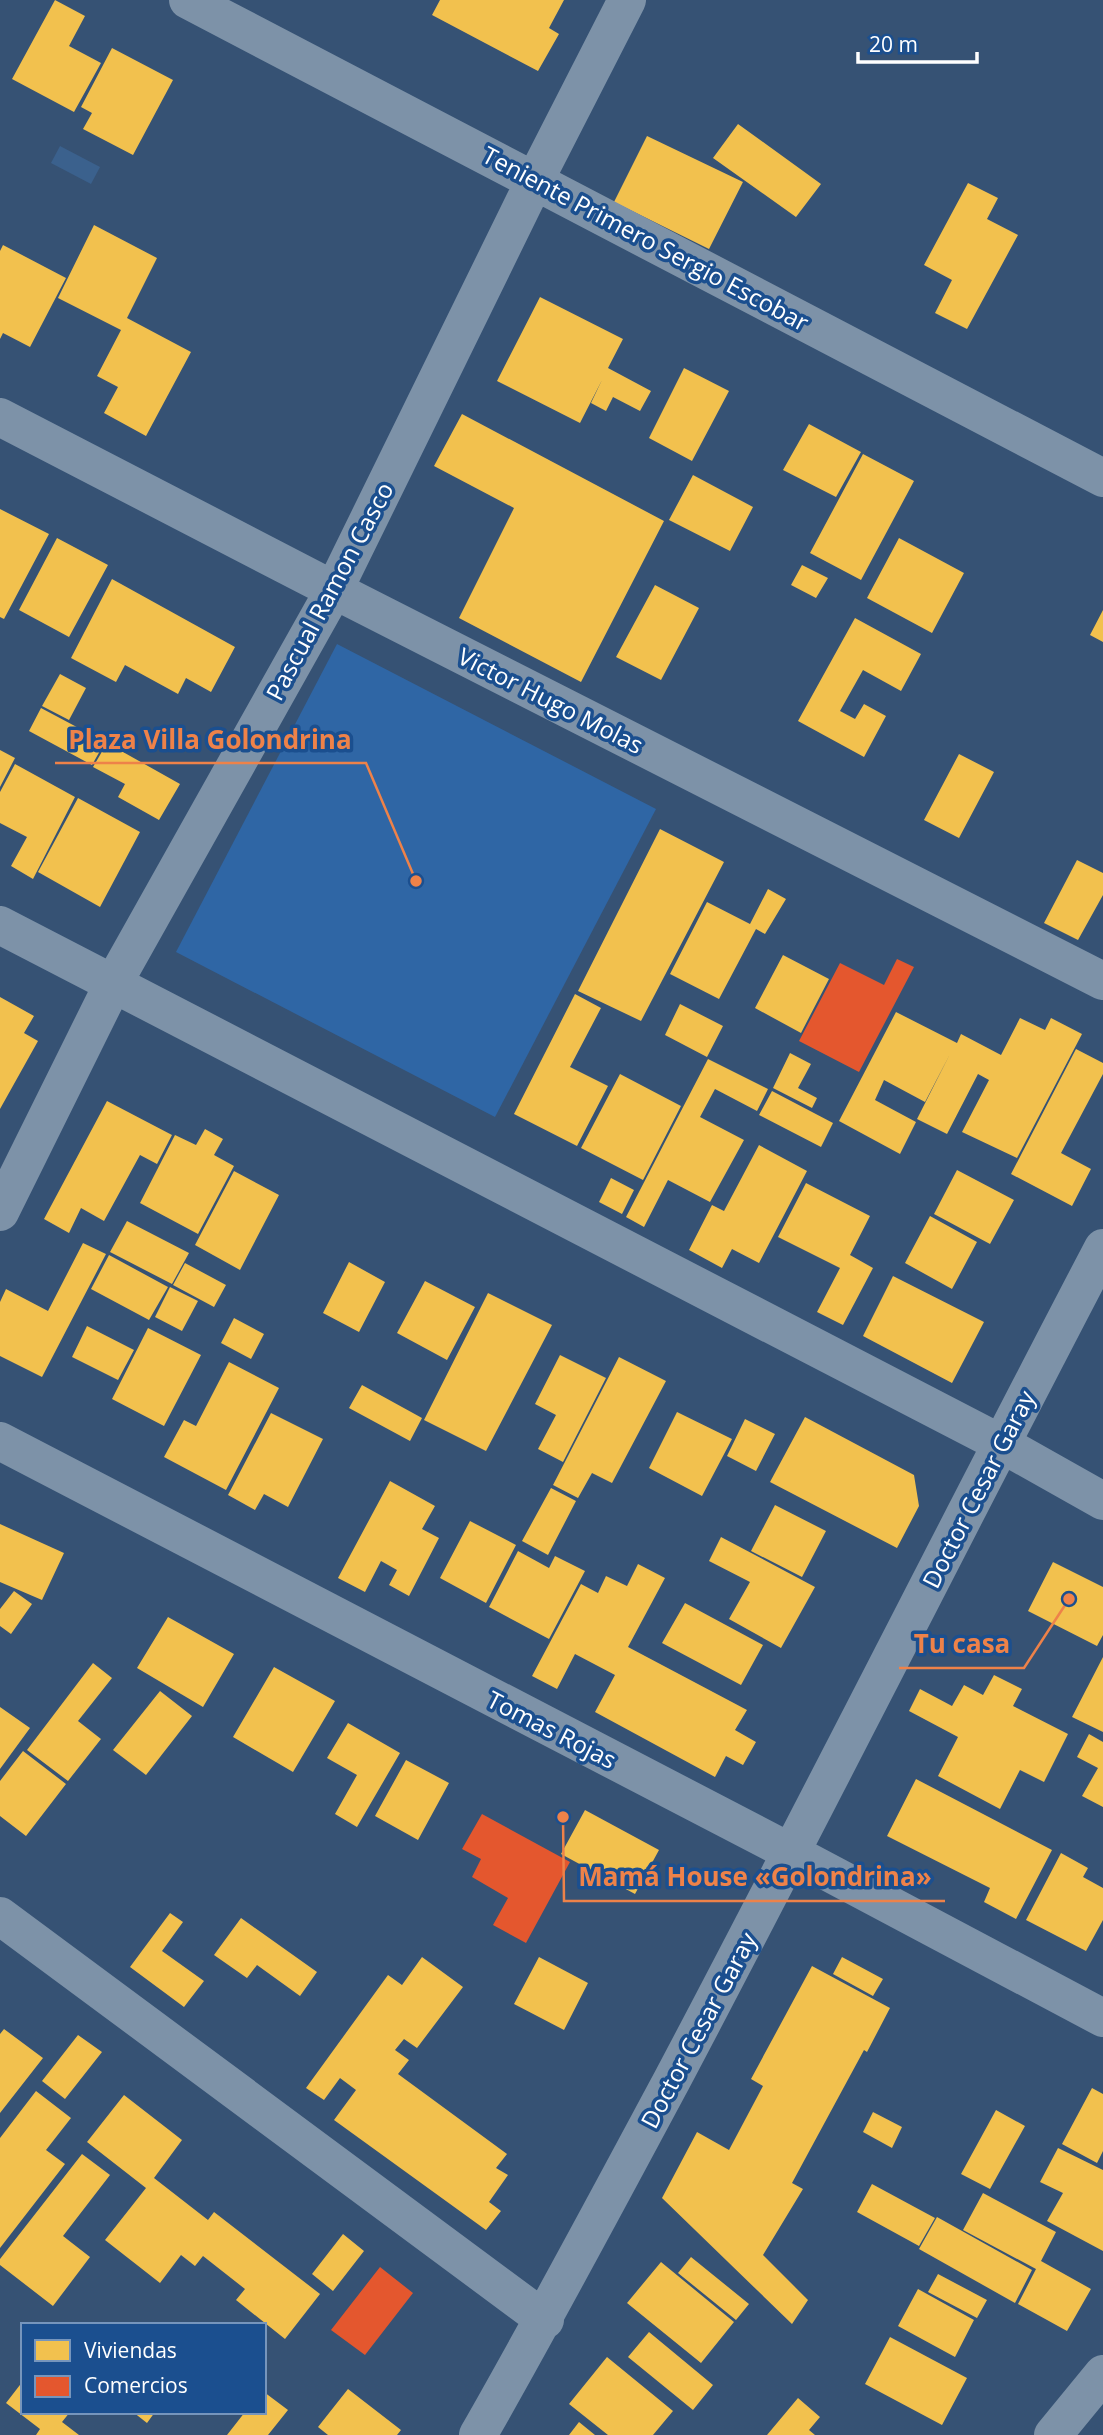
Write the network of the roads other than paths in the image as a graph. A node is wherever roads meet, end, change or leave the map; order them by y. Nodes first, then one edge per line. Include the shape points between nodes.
1 (188, 0) edge
2 (627, 0) edge
3 (535, 180) junction
4 (0, 417) edge
5 (1103, 478) edge
6 (334, 590) junction
7 (0, 925) edge
8 (1103, 981) edge
9 (113, 984) junction
10 (0, 1212) edge
11 (1103, 1248) edge
12 (0, 1441) edge
13 (1000, 1443) junction
14 (1103, 1501) edge
15 (792, 1853) junction
16 (0, 1916) edge
17 (1103, 2018) edge
18 (544, 2320) junction
19 (1103, 2374) edge
20 (478, 2435) edge
21 (1053, 2435) edge

1 - 3 street, Teniente Primero Sergio Escobar
2 - 3 street, Pascual Ramon Casco
3 - 5 street, Teniente Primero Sergio Escobar
3 - 6 street, Pascual Ramon Casco
4 - 6 street, Victor Hugo Molas
6 - 8 street, Victor Hugo Molas
6 - 9 street, Pascual Ramon Casco
7 - 9 street
9 - 10 street, Pascual Ramon Casco
9 - 13 street
11 - 13 street, Doctor Cesar Garay
12 - 15 street, Tomas Rojas
13 - 14 street
13 - 15 street, Doctor Cesar Garay
15 - 17 street, Tomas Rojas
15 - 18 street, Doctor Cesar Garay
16 - 18 street
18 - 20 street, Doctor Cesar Garay
19 - 21 street

